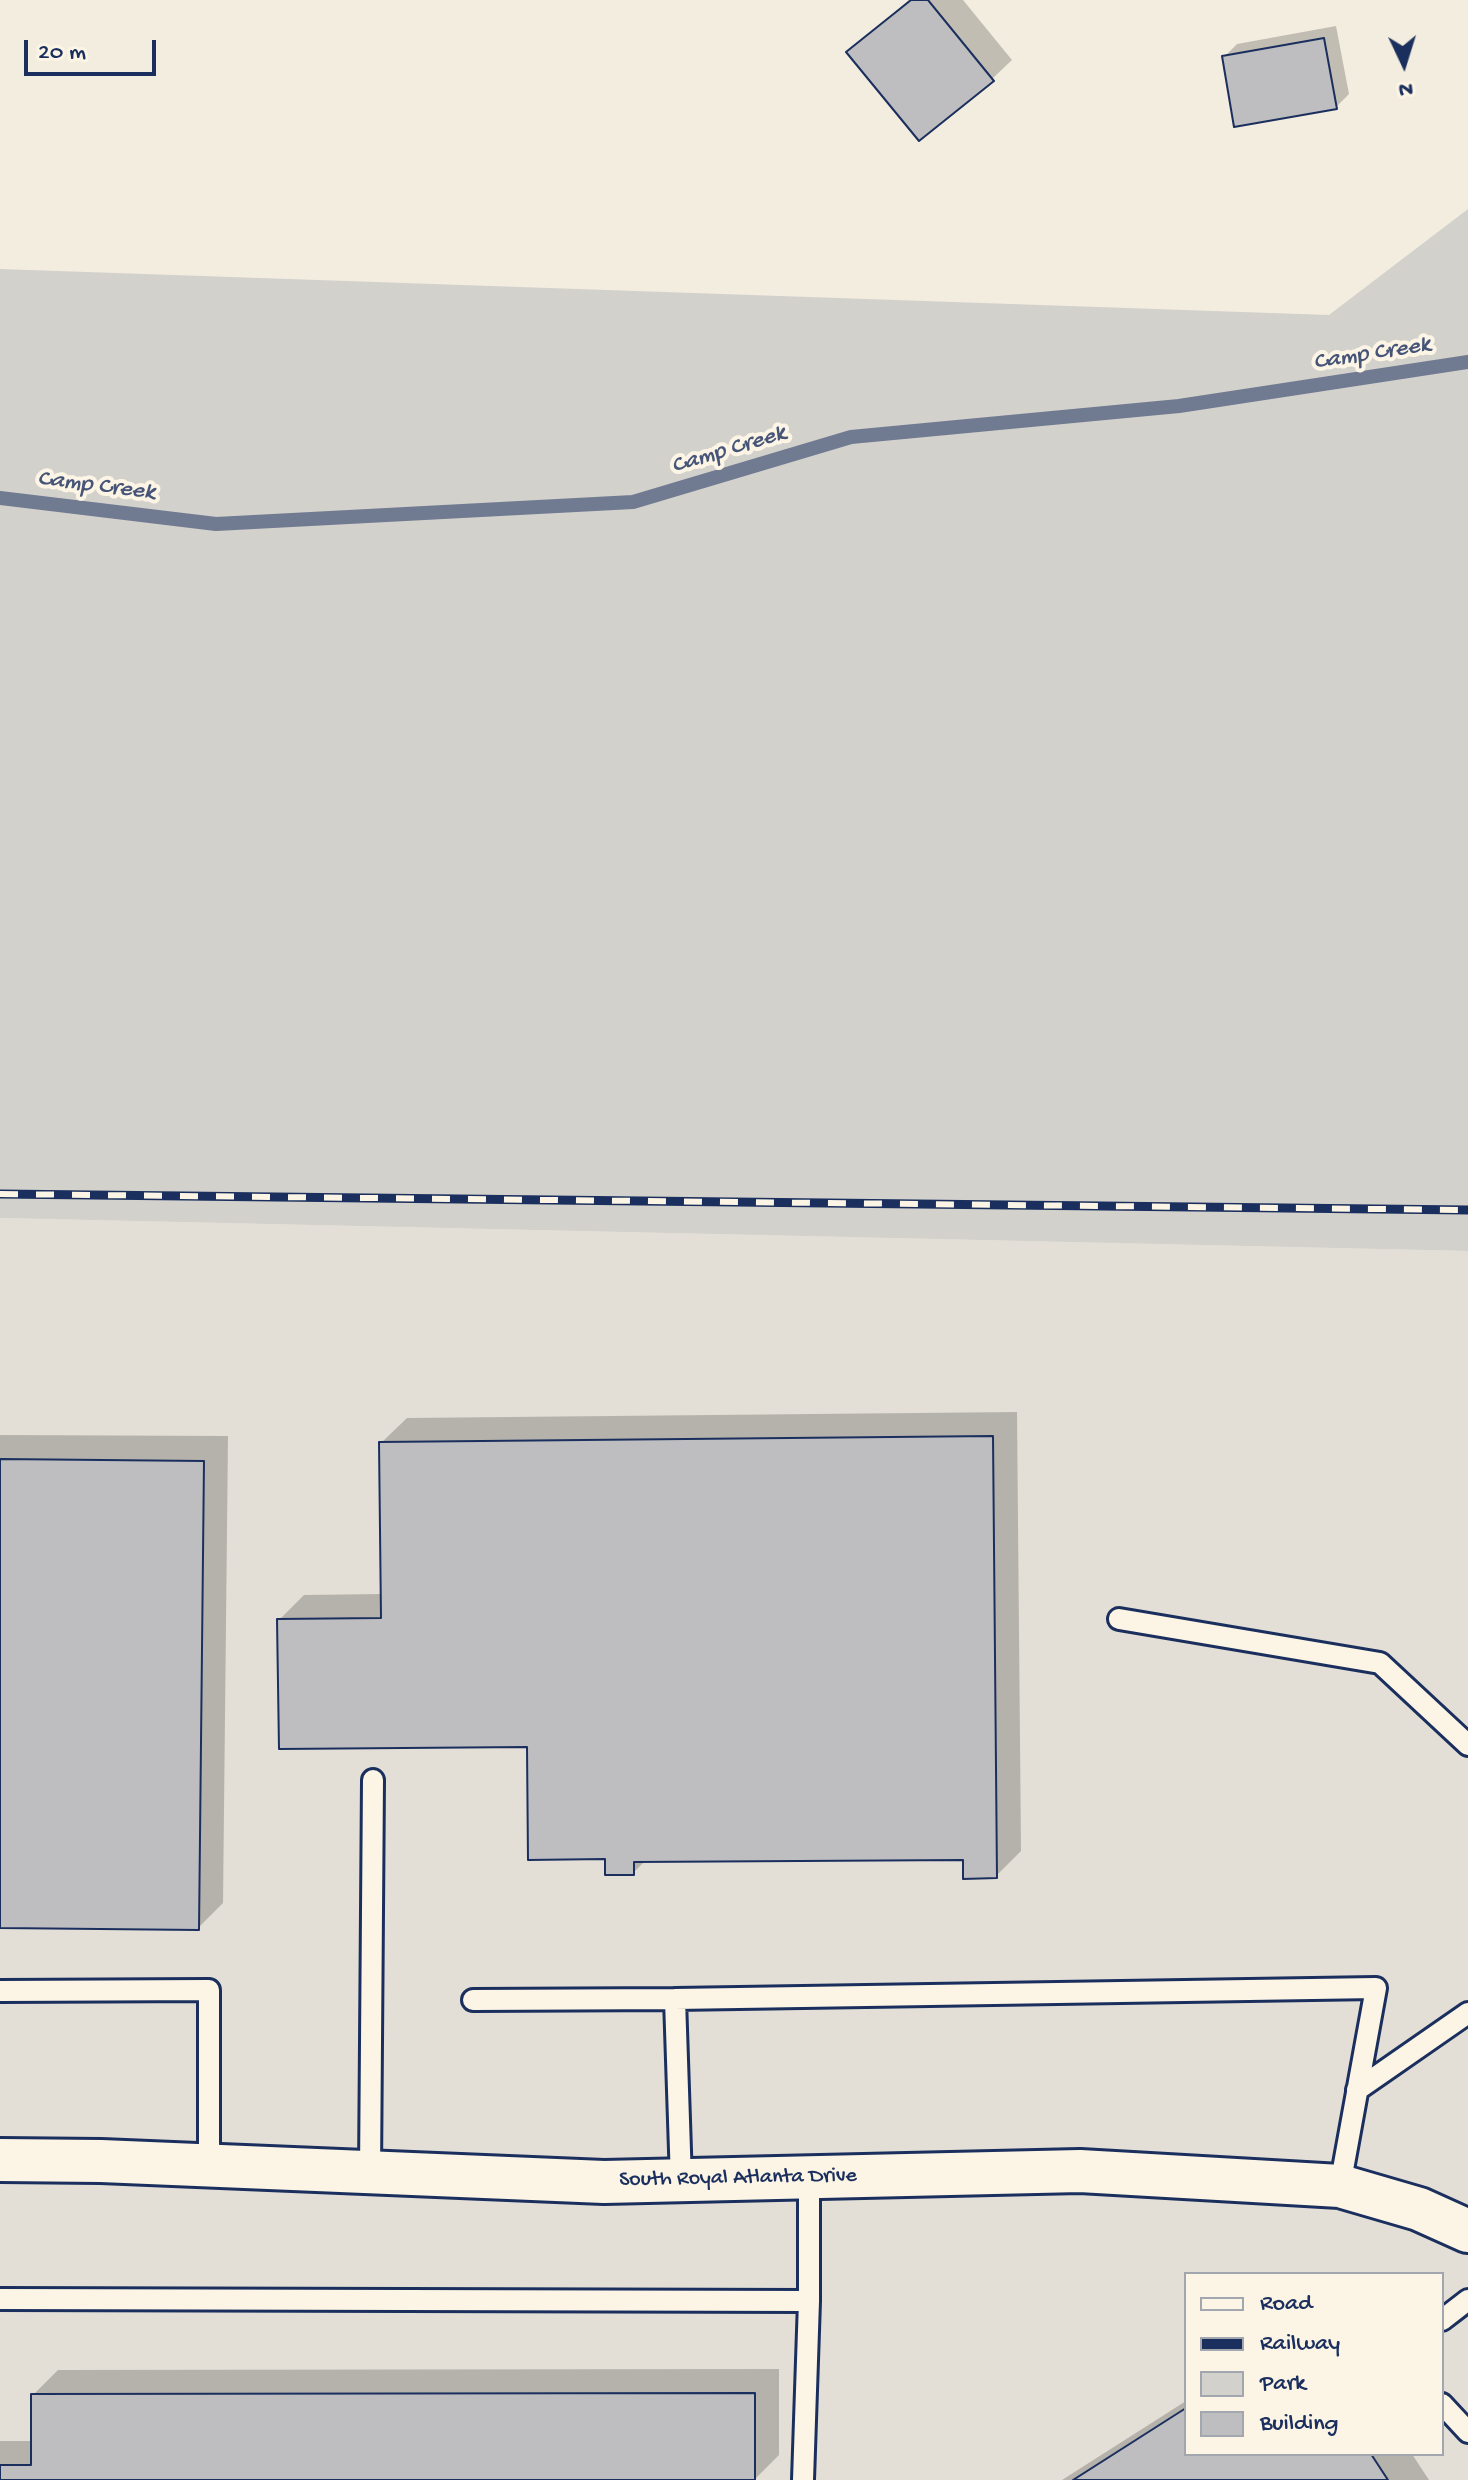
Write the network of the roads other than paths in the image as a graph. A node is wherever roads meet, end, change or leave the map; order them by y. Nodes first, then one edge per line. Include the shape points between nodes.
1 (1119, 1619) dead end
2 (1468, 1745) edge
3 (373, 1780) dead end
4 (0, 1991) edge
5 (675, 1999) junction
6 (473, 2000) dead end
7 (1468, 2013) edge
8 (1357, 2090) junction
9 (0, 2160) edge
10 (209, 2166) junction
11 (370, 2173) junction
12 (809, 2178) junction
13 (681, 2181) junction
14 (1340, 2186) junction
15 (1468, 2231) edge
16 (0, 2299) edge
17 (1468, 2300) edge
18 (809, 2301) junction
19 (1444, 2318) edge
20 (1444, 2406) edge
21 (1468, 2432) edge
22 (803, 2480) edge

1 - 2 lane via 1380,1663
3 - 11 lane
4 - 10 lane via 209,1990
5 - 6 lane
5 - 8 lane via 1376,1988
5 - 13 lane
7 - 8 lane
8 - 14 lane
9 - 10 street, South Royal Atlanta Drive
10 - 11 street, South Royal Atlanta Drive
11 - 13 street, South Royal Atlanta Drive
12 - 13 street, South Royal Atlanta Drive
12 - 14 street, South Royal Atlanta Drive via 1080,2171
12 - 18 lane
14 - 15 street, South Royal Atlanta Drive via 1419,2209
16 - 18 lane
17 - 19 lane
18 - 22 lane
20 - 21 lane

